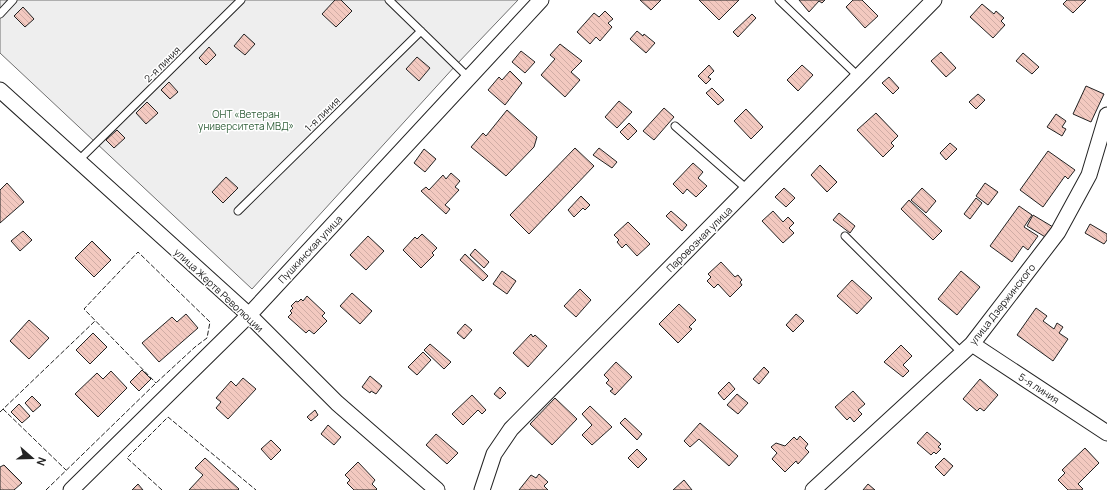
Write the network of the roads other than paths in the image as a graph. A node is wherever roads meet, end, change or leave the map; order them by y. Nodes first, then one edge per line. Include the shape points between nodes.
1 (14, 0) edge
2 (241, 0) edge
3 (389, 0) edge
4 (541, 0) edge
5 (779, 0) edge
6 (934, 0) edge
7 (0, 14) edge
8 (421, 31) junction
9 (859, 77) junction
10 (468, 78) junction
11 (0, 90) edge
12 (1107, 115) edge
13 (675, 126) dead end
14 (78, 161) junction
15 (748, 190) junction
16 (238, 211) dead end
17 (845, 236) dead end
18 (249, 315) junction
19 (967, 348) junction
20 (1107, 433) edge
21 (427, 487) edge
22 (71, 490) edge
23 (482, 490) edge
24 (813, 490) edge

1 - 7 lane
2 - 14 lane, 2-я линия
3 - 8 lane
4 - 10 street, Пушкинская улица
5 - 9 lane
6 - 9 street, Паровозная улица
8 - 10 lane
8 - 16 lane, 1-я линия
9 - 15 street, Паровозная улица
10 - 18 street, Пушкинская улица
11 - 14 street, улица Жертв Революции
12 - 19 street, улица Дзержинского via 1089,175 1058,232
13 - 15 lane
14 - 18 street, улица Жертв Революции
15 - 23 street, Паровозная улица via 511,429 494,454
17 - 19 lane
18 - 21 street, улица Жертв Революции via 336,402
18 - 22 street, Пушкинская улица
19 - 20 street, 5-я линия
19 - 24 street, улица Дзержинского

